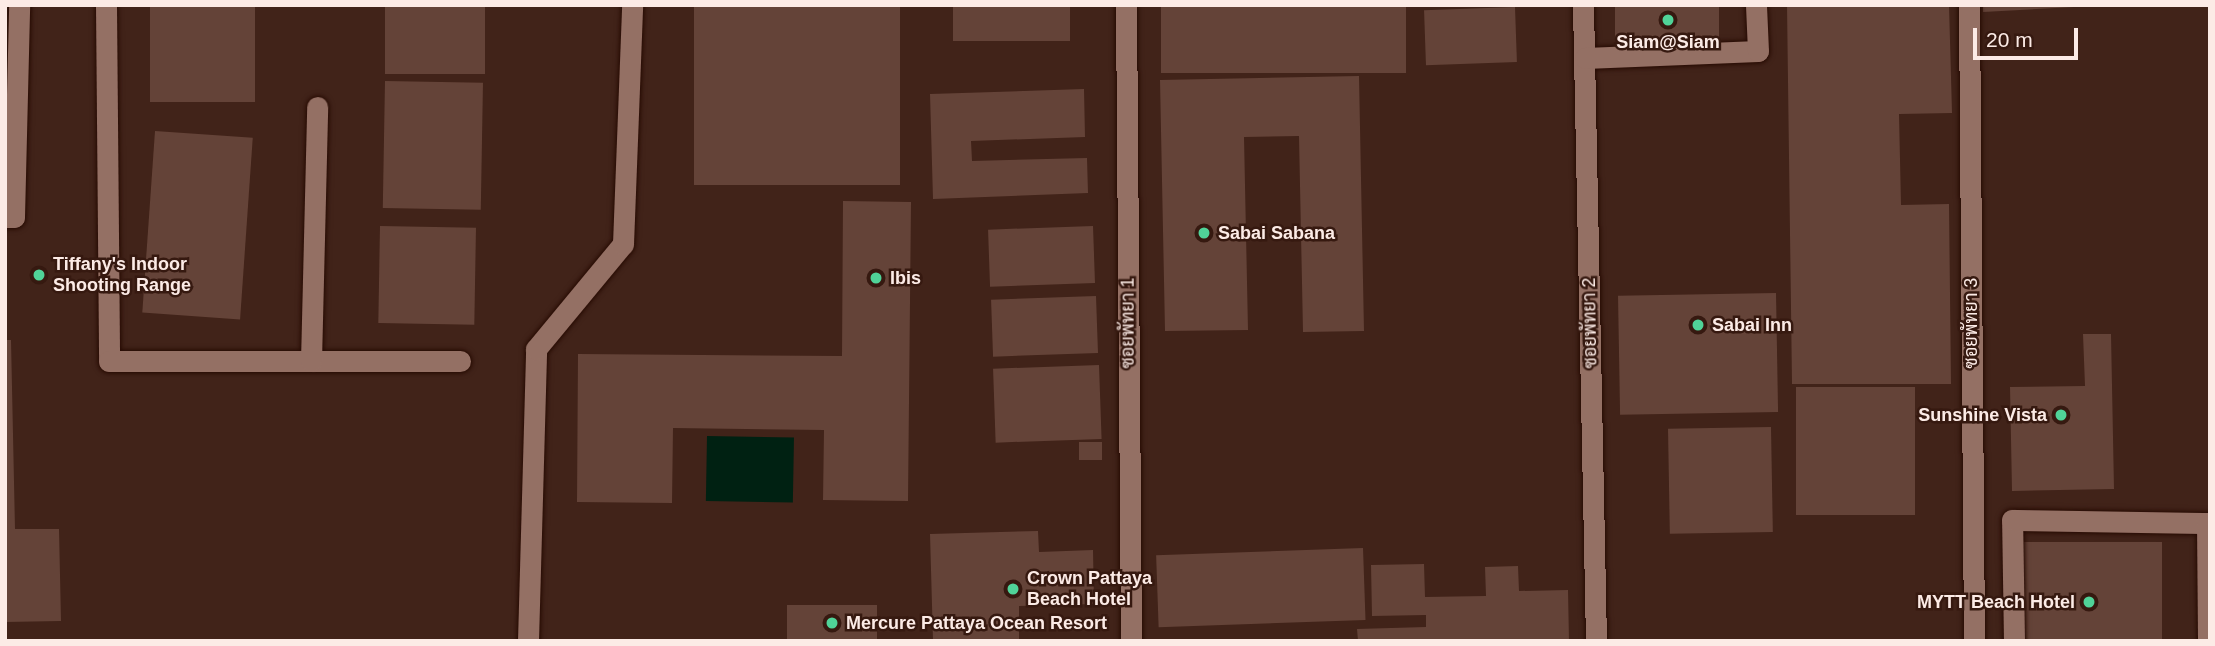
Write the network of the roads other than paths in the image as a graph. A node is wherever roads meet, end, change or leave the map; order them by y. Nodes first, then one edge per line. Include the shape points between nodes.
1 (19, 5) edge
2 (106, 5) edge
3 (632, 5) edge
4 (1126, 5) edge
5 (1583, 5) edge
6 (1756, 5) edge
7 (1969, 5) edge
8 (1585, 58) junction
9 (317, 107) dead end
10 (5, 217) edge
11 (311, 361) junction
12 (460, 361) dead end
13 (528, 641) edge
14 (1131, 641) edge
15 (1596, 641) edge
16 (1973, 641) edge
17 (2014, 641) edge
18 (2208, 641) edge

1 - 10 street via 13,217
2 - 11 street via 109,361
3 - 13 street via 623,244 536,349
4 - 14 street, ซอยพัทยา 1
5 - 8 street, ซอยพัทยา 2
6 - 8 street via 1758,51
7 - 16 street, ซอยพัทยา 3
8 - 15 street, ซอยพัทยา 2
9 - 11 street
11 - 12 street
17 - 18 street via 2012,520 2207,523

